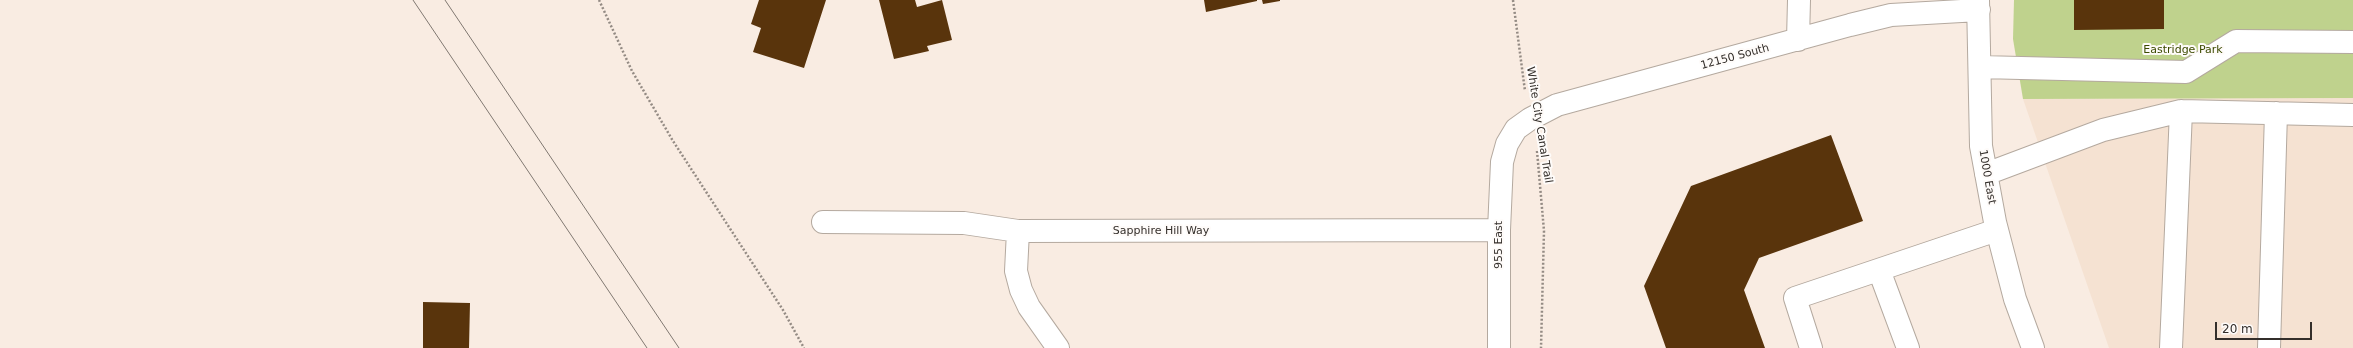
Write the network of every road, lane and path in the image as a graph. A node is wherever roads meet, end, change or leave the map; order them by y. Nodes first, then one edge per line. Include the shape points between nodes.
1 (599, 0) edge
2 (1513, 0) edge
3 (1799, 0) edge
4 (1978, 5) edge
5 (1798, 40) junction
6 (2353, 42) edge
7 (1980, 67) junction
8 (2181, 111) junction
9 (2276, 113) junction
10 (2353, 115) edge
11 (1530, 119) junction
12 (1507, 144) joint
13 (1986, 174) junction
14 (823, 222) dead end
15 (1499, 230) junction
16 (1997, 230) junction
17 (1018, 231) junction
18 (1879, 270) junction
19 (804, 348) edge
20 (1058, 348) edge
21 (1499, 348) edge
22 (1542, 348) edge
23 (1811, 348) edge
24 (1908, 348) edge
25 (2033, 348) edge
26 (2171, 348) edge
27 (2269, 348) edge

1 - 19 path via 632,71 673,141 783,310
2 - 11 path, White City Canal Trail
3 - 5 street
4 - 5 street, 12150 South via 1891,15
4 - 7 street, 1000 East
5 - 11 street, 12150 South via 1557,105
6 - 7 street via 2236,41 2186,72
7 - 13 street, 1000 East via 1981,146
8 - 9 street
8 - 13 street via 2103,130
8 - 26 street
9 - 10 street
9 - 27 street
11 - 12 street, 12150 South via 1516,130
11 - 22 path, White City Canal Trail via 1539,165 1544,231
12 - 15 street, 955 East via 1500,183
13 - 16 street, 1000 East
14 - 17 street, Sapphire Hill Way via 964,223
15 - 17 street, Sapphire Hill Way
15 - 21 street, 955 East
16 - 18 street
16 - 25 street, 1000 East via 2015,299
17 - 20 street via 1016,271 1021,290 1029,307
18 - 23 street via 1795,298
18 - 24 street

